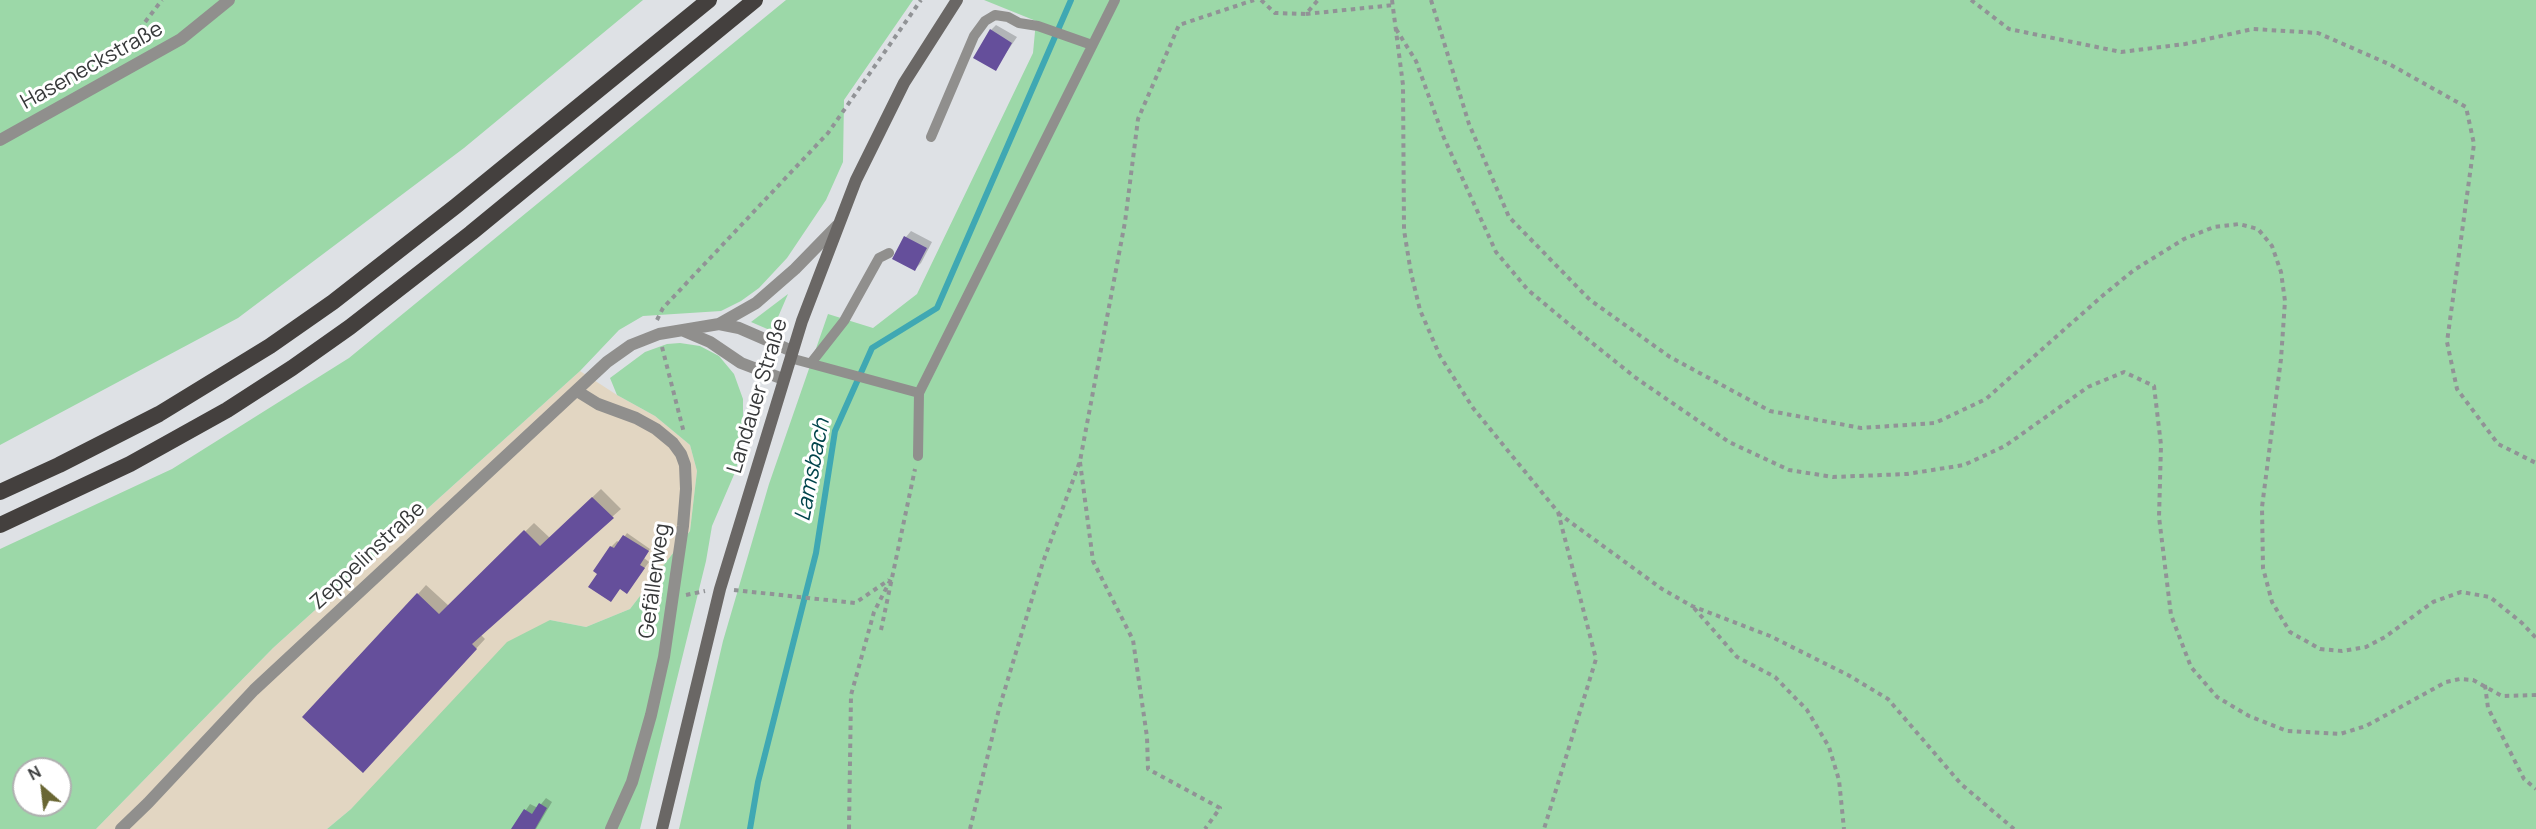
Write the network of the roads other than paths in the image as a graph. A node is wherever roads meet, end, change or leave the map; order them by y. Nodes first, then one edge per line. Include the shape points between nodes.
1 (229, 0) edge
2 (709, 0) edge
3 (755, 0) edge
4 (957, 0) edge
5 (1115, 0) edge
6 (1092, 45) junction
7 (931, 136) dead end
8 (0, 140) edge
9 (837, 226) junction
10 (889, 253) dead end
11 (719, 324) junction
12 (684, 331) junction
13 (791, 355) junction
14 (811, 363) junction
15 (783, 380) junction
16 (577, 391) junction
17 (919, 393) junction
18 (918, 456) road end
19 (0, 492) edge
20 (0, 525) edge
21 (121, 829) edge
22 (611, 829) edge
23 (662, 829) edge

1 - 8 street, Haseneckstraße via 181,39
2 - 19 highway via 456,206 270,346 159,414
3 - 20 highway via 471,233 292,368 140,459
4 - 9 main road, Landauer Straße via 904,83
5 - 6 lane
6 - 7 lane via 995,15 974,36
6 - 17 lane
9 - 11 street via 756,303
9 - 13 main road, Landauer Straße
10 - 14 lane via 879,258 844,321
11 - 12 street, Zeppelinstraße
11 - 13 street via 739,328
12 - 15 street via 710,342 741,363
12 - 16 street, Zeppelinstraße via 659,334 631,345
13 - 14 lane
13 - 15 main road, Landauer Straße
14 - 17 lane
15 - 23 main road, Landauer Straße via 720,589
16 - 21 street, Zeppelinstraße via 254,690
16 - 22 street, Gefällerweg via 656,429 673,443 685,465 686,489 664,657 632,782
17 - 18 lane

